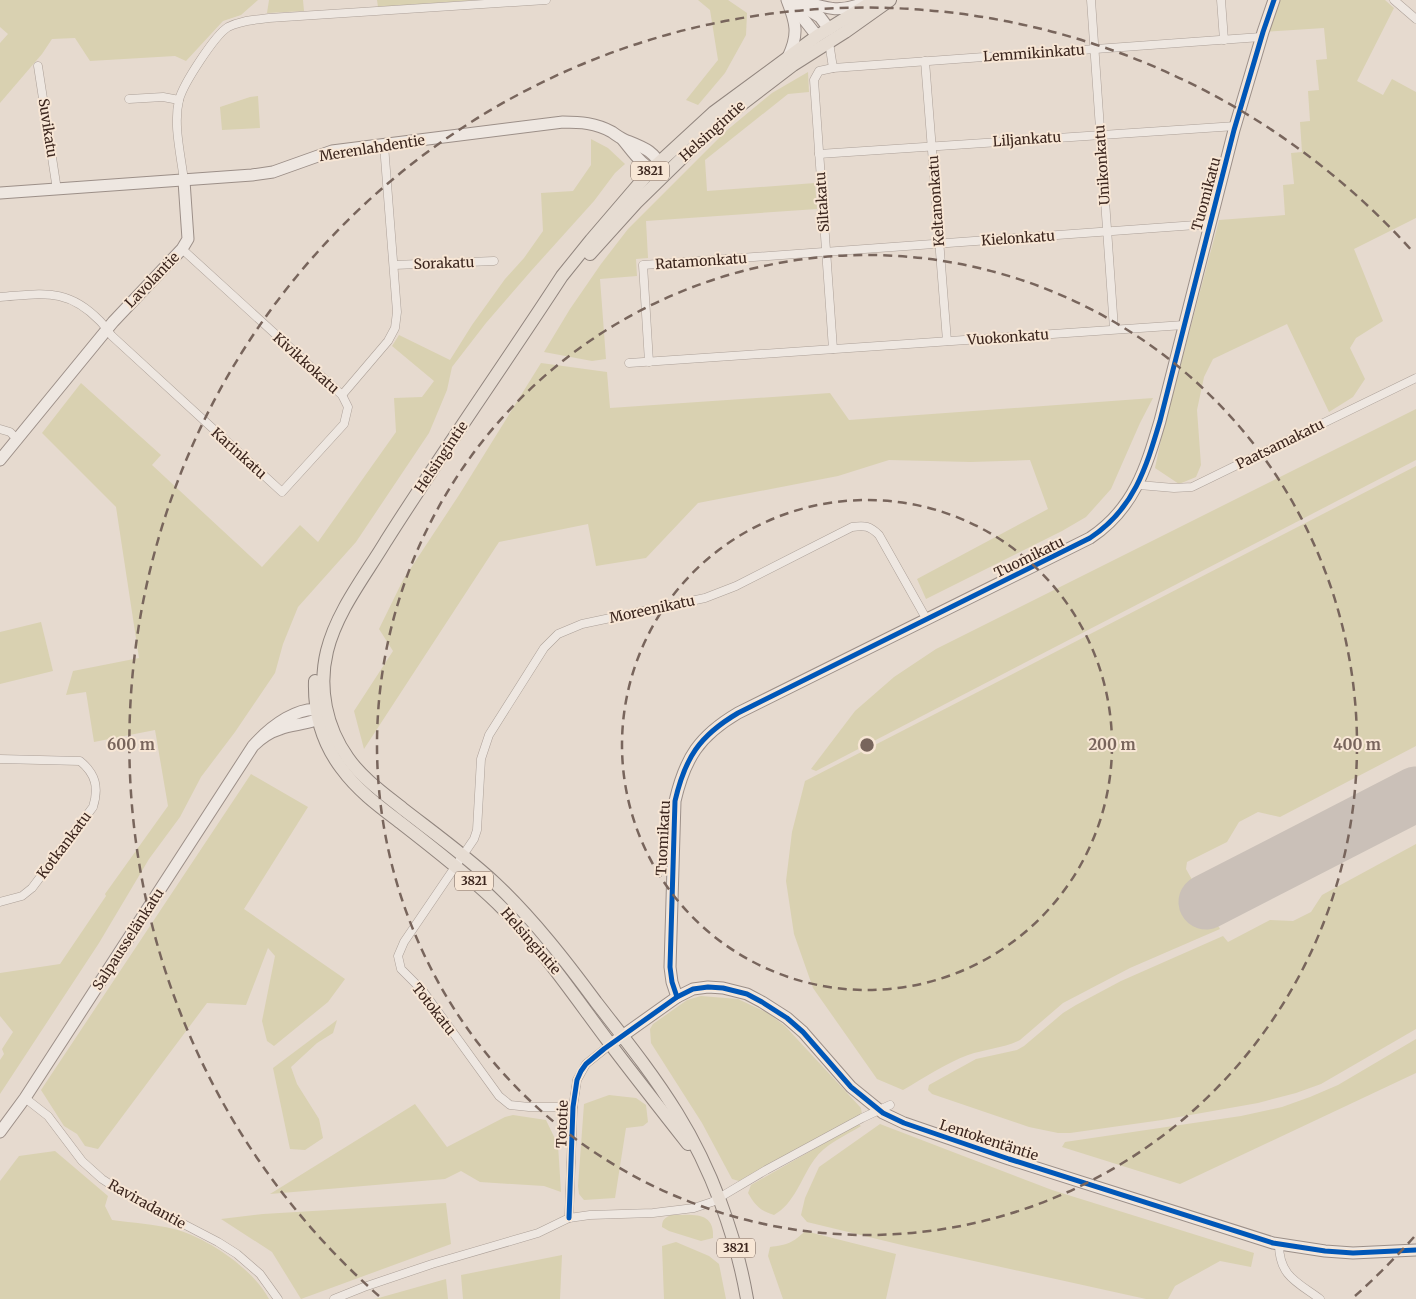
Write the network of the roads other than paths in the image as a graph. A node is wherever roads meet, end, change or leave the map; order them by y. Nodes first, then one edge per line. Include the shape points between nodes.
1 (546, 0) edge
2 (789, 0) edge
3 (798, 0) edge
4 (869, 0) edge
5 (875, 0) edge
6 (890, 0) edge
7 (1091, 0) edge
8 (1221, 0) edge
9 (1274, 0) edge
10 (1394, 0) edge
11 (1416, 19) edge
12 (829, 35) junction
13 (817, 36) junction
14 (1261, 37) junction
15 (1224, 40) junction
16 (1094, 49) junction
17 (788, 57) junction
18 (926, 61) junction
19 (38, 66) dead end
20 (833, 68) junction
21 (129, 100) dead end
22 (179, 100) junction
23 (1236, 126) junction
24 (1099, 134) junction
25 (384, 144) junction
26 (932, 145) junction
27 (819, 154) junction
28 (655, 166) junction
29 (666, 173) junction
30 (184, 181) junction
31 (57, 190) junction
32 (0, 193) edge
33 (1210, 224) junction
34 (1107, 231) junction
35 (940, 244) junction
36 (182, 249) junction
37 (826, 252) junction
38 (494, 261) dead end
39 (394, 265) junction
40 (0, 297) edge
41 (539, 312) junction
42 (1184, 325) junction
43 (1114, 329) junction
44 (106, 330) junction
45 (947, 341) junction
46 (833, 349) junction
47 (649, 362) junction
48 (629, 363) dead end
49 (1416, 378) edge
50 (342, 395) junction
51 (0, 429) edge
52 (17, 439) junction
53 (0, 460) edge
54 (1138, 485) junction
55 (927, 620) junction
56 (320, 714) junction
57 (0, 759) edge
58 (463, 855) junction
59 (456, 866) junction
60 (0, 902) edge
61 (676, 997) junction
62 (623, 1036) junction
63 (610, 1044) junction
64 (25, 1098) junction
65 (890, 1105) dead end
66 (573, 1108) junction
67 (878, 1109) junction
68 (0, 1132) edge
69 (705, 1168) junction
70 (719, 1198) junction
71 (569, 1218) junction
72 (1280, 1244) junction
73 (1416, 1250) edge
74 (278, 1299) edge
75 (334, 1299) edge
76 (747, 1299) edge
77 (1320, 1299) edge

1 - 22 street, Lavolantie via 242,21 216,38
2 - 12 street via 820,16
2 - 13 street
2 - 17 street via 796,31
3 - 4 street via 839,10
5 - 12 main road, Helsingintie / 3821
6 - 12 main road, Helsingintie / 3821
7 - 16 street, Unikonkatu
8 - 15 street
9 - 14 street, Tuomikatu
10 - 11 street
12 - 13 main road
12 - 20 street
12 - 29 main road, Helsingintie / 3821 via 720,121
13 - 17 main road, Helsingintie / 3821
14 - 15 street, Lemmikinkatu
14 - 23 street, Tuomikatu
15 - 16 street, Lemmikinkatu
16 - 18 street, Lemmikinkatu
16 - 24 street, Unikonkatu
17 - 28 main road, Helsingintie / 3821 via 714,112
18 - 20 street, Lemmikinkatu
18 - 26 street, Keltanonkatu
19 - 31 street, Suvikatu
20 - 27 street, Siltakatu via 819,71 814,80
21 - 22 street via 163,97
22 - 30 street, Lavolantie via 177,126
23 - 24 street, Liljankatu
23 - 33 street, Tuomikatu
24 - 26 street, Liljankatu
24 - 34 street, Unikonkatu
25 - 28 street, Merenlahdentie via 563,122 589,123 623,140 639,144 649,151
25 - 30 street, Merenlahdentie via 332,151 273,172
25 - 39 street, Kivikkokatu
26 - 27 street, Liljankatu
26 - 35 street, Keltanonkatu
27 - 37 street, Siltakatu
28 - 29 street, Merenlahdentie
28 - 41 main road, Helsingintie / 3821 via 590,240
29 - 41 main road, Helsingintie / 3821 via 604,237
30 - 31 street, Merenlahdentie
30 - 36 street, Lavolantie via 188,238
31 - 32 street, Merenlahdentie
33 - 34 street, Kielonkatu
33 - 42 street, Tuomikatu
34 - 35 street, Kielonkatu
34 - 43 street, Unikonkatu
35 - 37 street, Kielonkatu
35 - 45 street, Keltanonkatu
36 - 44 street, Lavolantie
36 - 50 street, Kivikkokatu
37 - 46 street, Siltakatu
37 - 47 street, Ratamonkatu via 643,265
38 - 39 street, Sorakatu
39 - 50 street, Kivikkokatu via 395,328 388,341
40 - 44 street via 50,294 67,297 80,304
41 - 56 main road, Helsingintie / 3821 via 347,604 324,662
42 - 43 street, Vuokonkatu
42 - 54 street, Tuomikatu via 1150,458
43 - 45 street, Vuokonkatu
44 - 50 street, Karinkatu via 282,492 344,424 348,407
44 - 52 street, Lavolantie
45 - 46 street, Vuokonkatu
46 - 47 street
47 - 48 street
49 - 54 street, Paatsamakatu via 1192,487
51 - 52 street
52 - 53 street, Lavolantie
54 - 55 street, Tuomikatu via 1107,525 1090,538
55 - 58 street, Moreenikatu via 879,535 870,527 863,526 852,527 736,586 705,598 582,624 558,634 544,648 489,735 479,770 477,830
55 - 61 street, Tuomikatu via 738,713 716,726 698,746 684,771 675,801 670,967
56 - 58 main road, Helsingintie / 3821 via 359,771
56 - 59 main road, Helsingintie / 3821 via 328,747 350,779 374,802
56 - 64 street, Salpausselänkatu via 300,712 281,721 253,746
57 - 60 street, Kotkankatu via 80,761 93,776 97,794 93,807 32,888 22,896
58 - 59 street, Totokatu
58 - 62 main road, Helsingintie / 3821 via 520,908
59 - 63 main road, Helsingintie / 3821 via 533,941
59 - 66 street, Totokatu via 404,942 398,956 401,969 423,991 499,1096 510,1105
61 - 62 street, Lentokentäntie
61 - 67 street, Lentokentäntie via 694,989 716,987 746,994 762,1002 803,1032 851,1087
62 - 63 street, Lentokentäntie
62 - 69 main road, Helsingintie / 3821 via 676,1110
63 - 66 street, Tototie via 582,1070 577,1080
63 - 69 main road, Helsingintie / 3821
64 - 68 street, Salpausselänkatu
64 - 74 street, Raviradantie via 48,1116 82,1161 102,1179 237,1254 260,1274
65 - 67 street
66 - 71 street, Tototie
67 - 70 street
67 - 72 street, Lentokentäntie via 939,1136
69 - 70 main road, Helsingintie / 3821
70 - 71 street via 694,1208
70 - 76 main road, Helsingintie / 3821 via 735,1245
71 - 75 street via 538,1233 423,1267
72 - 73 street, Lentokentäntie via 1353,1253
72 - 77 street via 1283,1270

